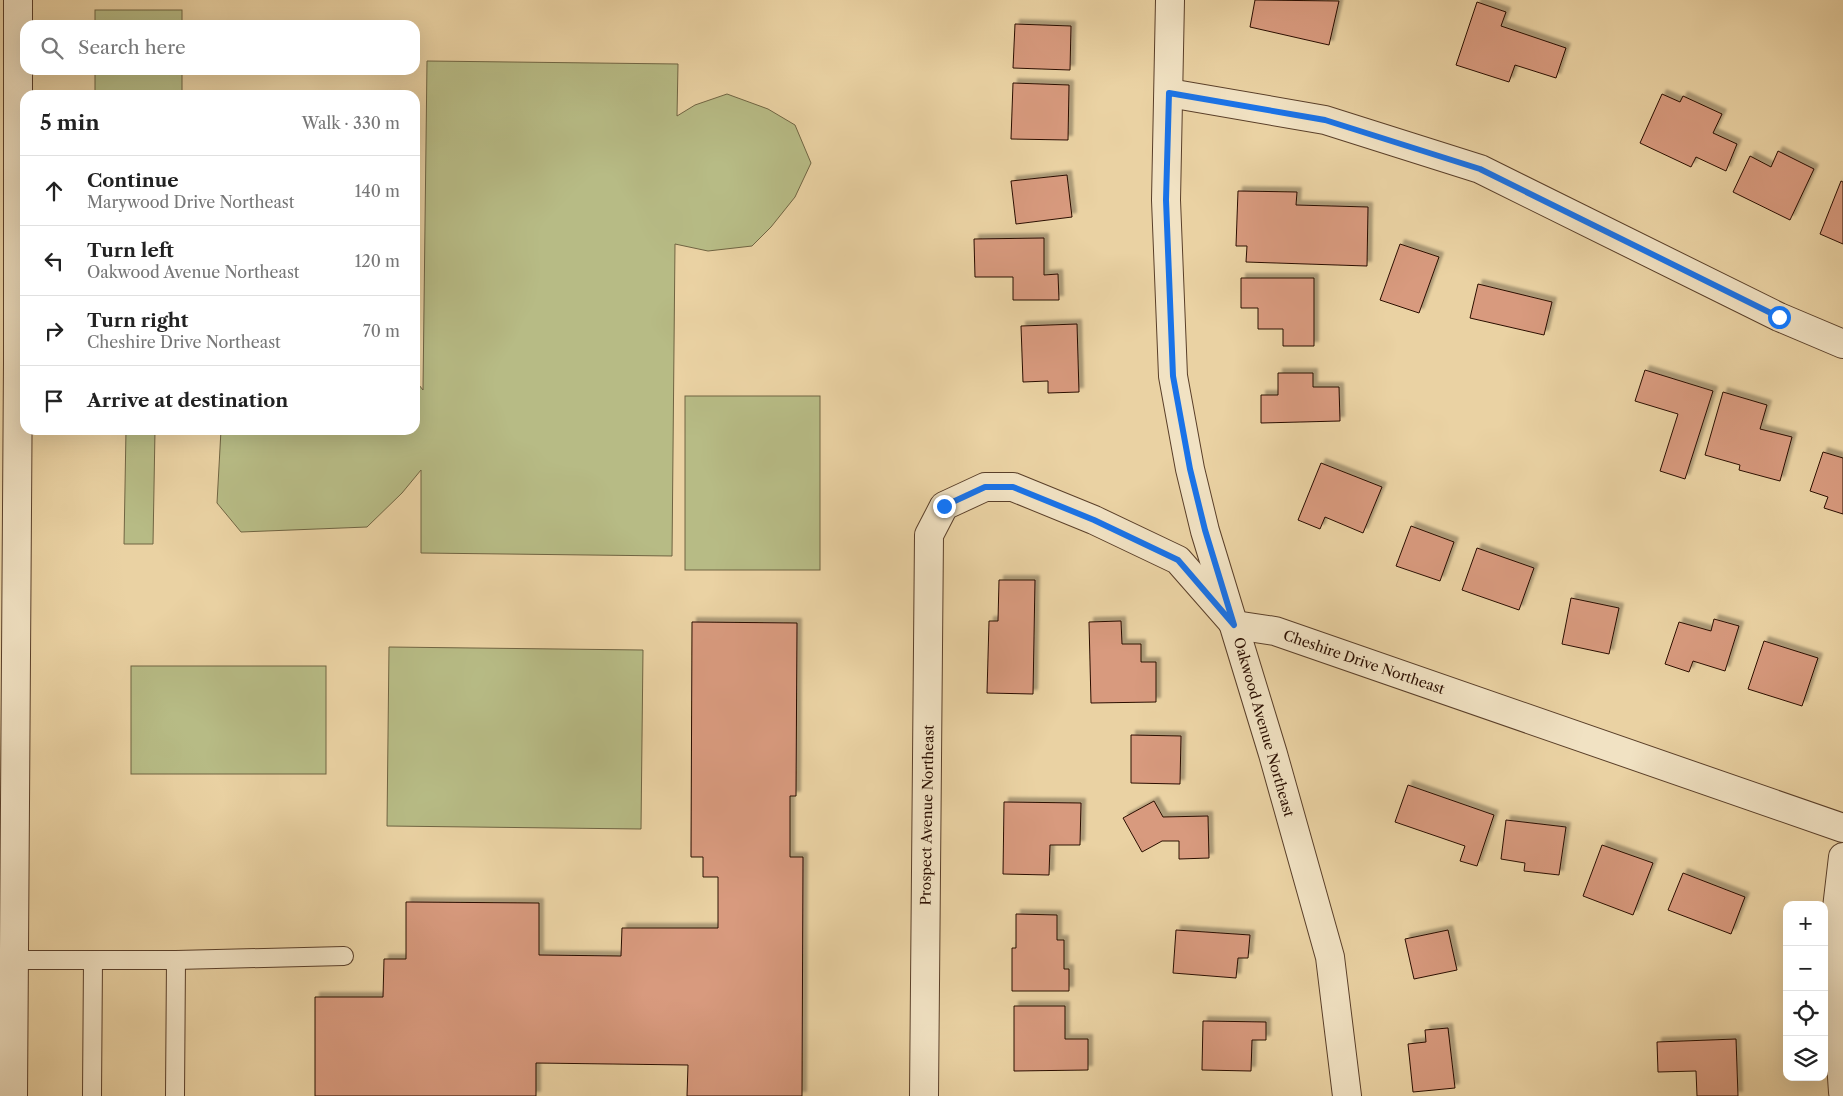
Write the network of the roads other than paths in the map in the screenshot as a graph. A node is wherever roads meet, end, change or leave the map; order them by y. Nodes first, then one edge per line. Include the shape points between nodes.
1 (18, 0) edge
2 (1170, 0) edge
3 (1169, 93) junction
4 (1843, 344) edge
5 (9, 364) edge
6 (1234, 625) junction
7 (1843, 828) edge
8 (1843, 857) edge
9 (344, 956) dead end
10 (14, 960) junction
11 (93, 960) junction
12 (176, 960) junction
13 (1843, 1092) edge
14 (13, 1096) edge
15 (92, 1096) edge
16 (175, 1096) edge
17 (924, 1096) edge
18 (1347, 1096) edge

1 - 5 street
2 - 3 street, Oakwood Avenue Northeast
3 - 4 street via 1325,120 1480,169 1779,317
3 - 6 street, Oakwood Avenue Northeast via 1166,200 1173,376 1190,469
5 - 10 street
6 - 7 street, Cheshire Drive Northeast via 1275,631
6 - 17 street, Prospect Avenue Northeast via 1178,560 1094,520 1013,487 985,487 944,506 929,535
6 - 18 street, Oakwood Avenue Northeast via 1274,754 1330,957
8 - 13 street via 1833,942
9 - 12 lane
10 - 11 lane
10 - 14 street
11 - 12 lane
11 - 15 lane
12 - 16 lane

